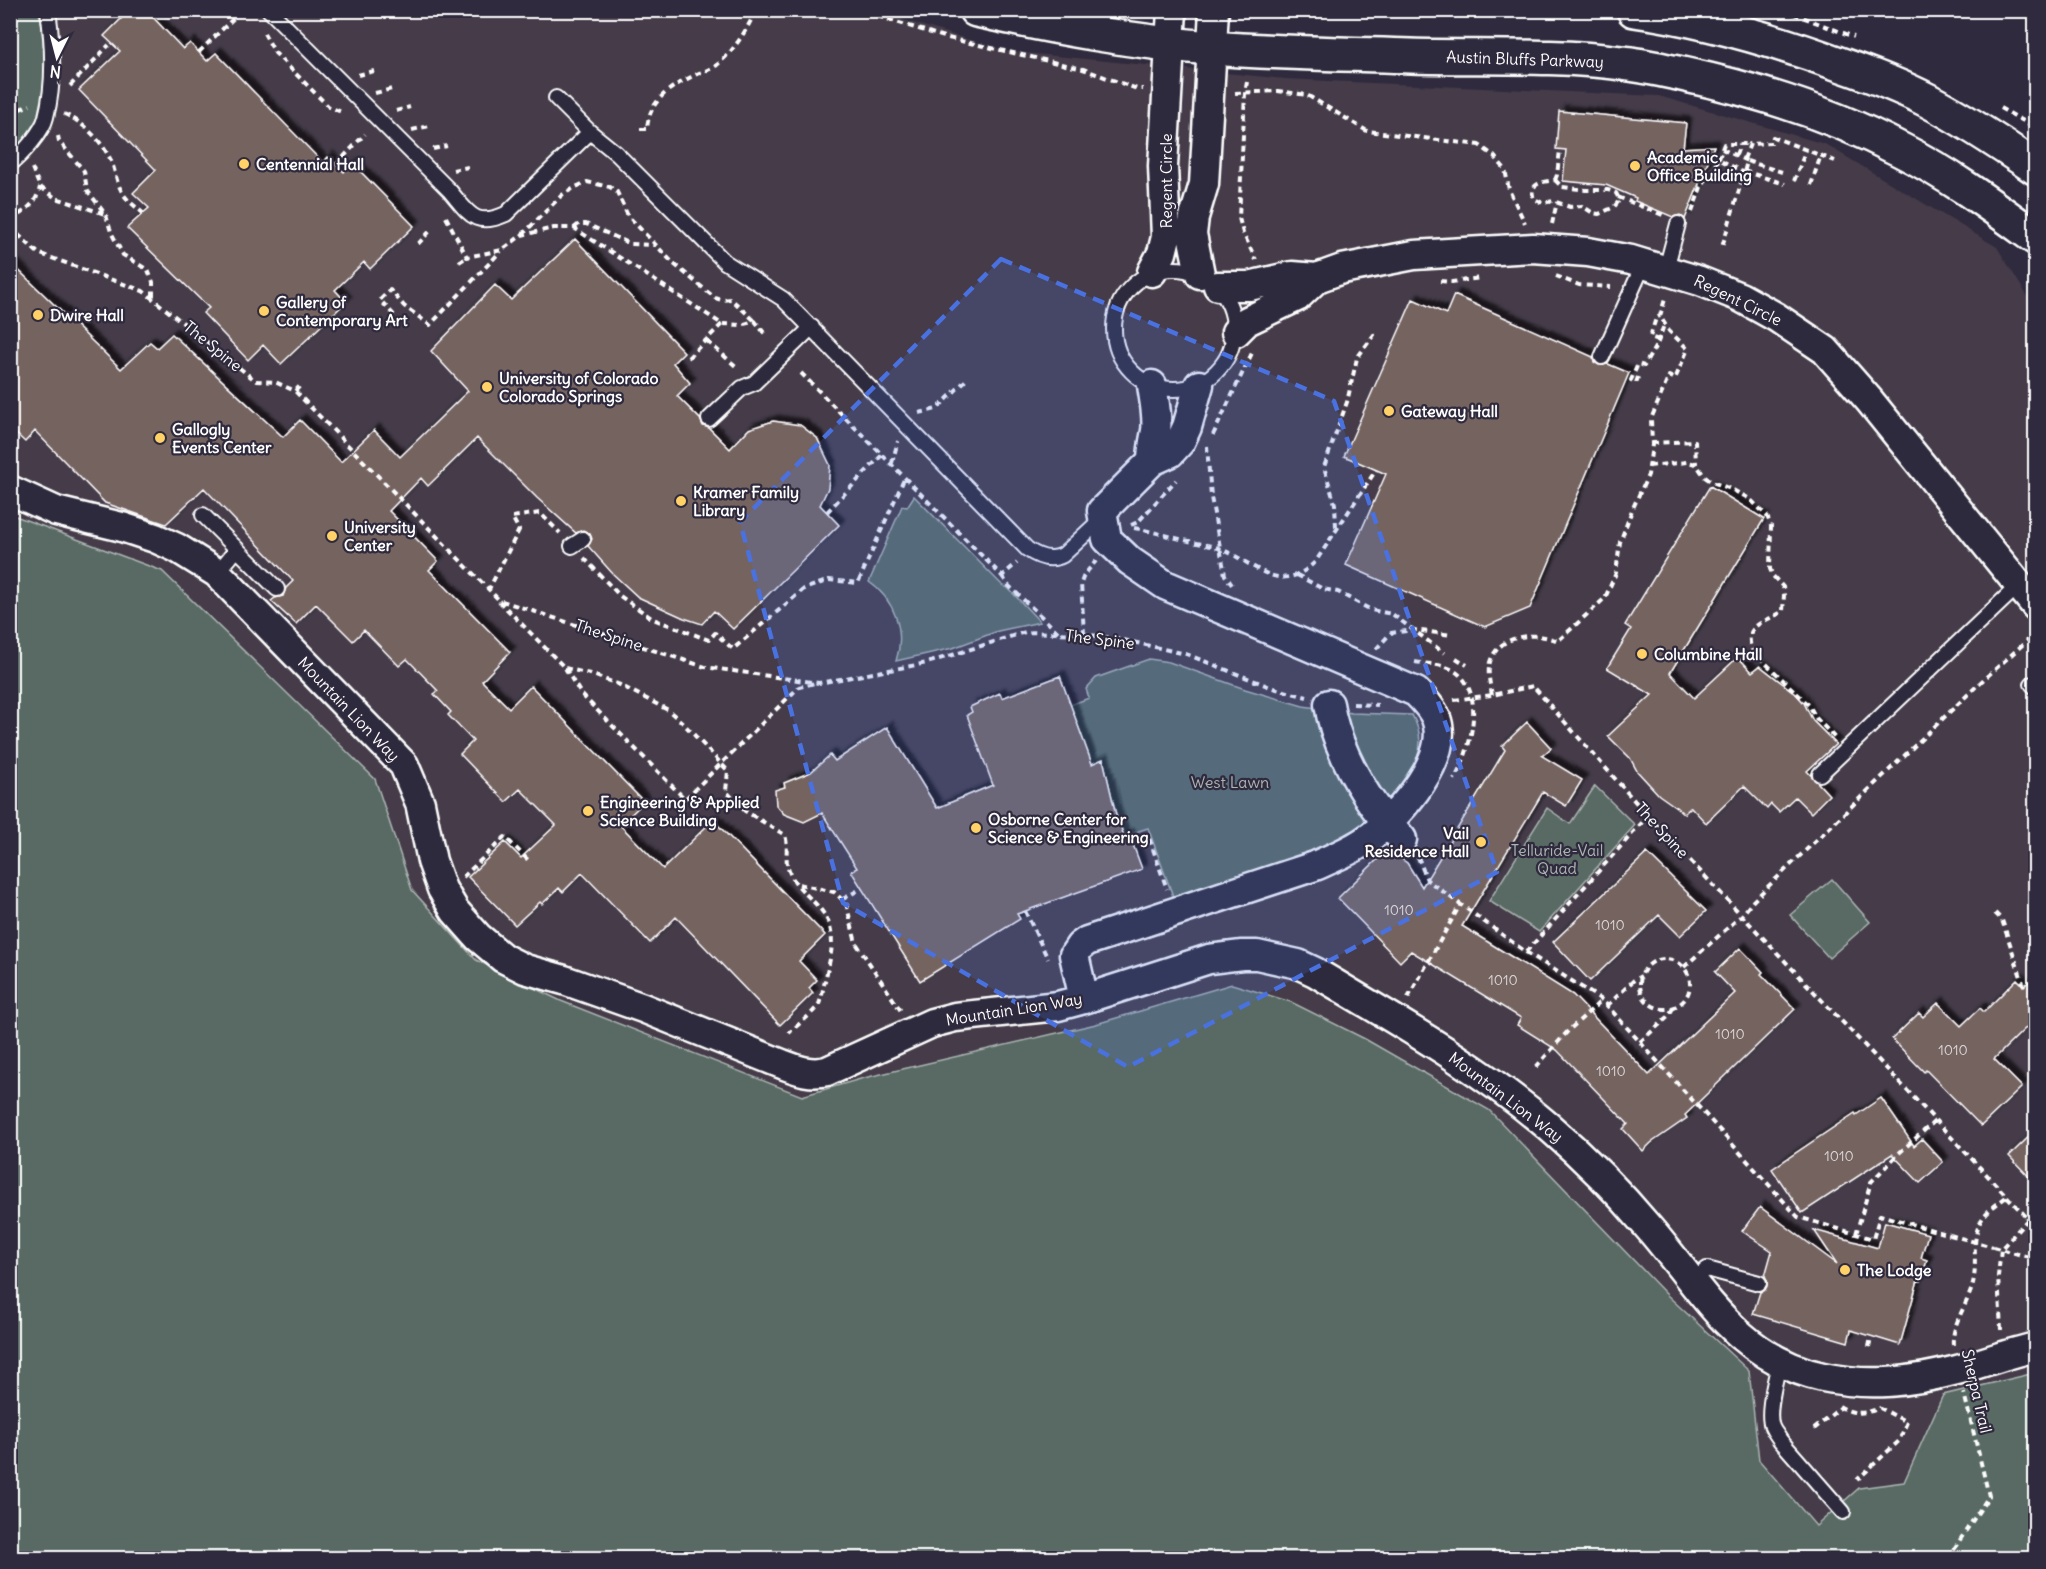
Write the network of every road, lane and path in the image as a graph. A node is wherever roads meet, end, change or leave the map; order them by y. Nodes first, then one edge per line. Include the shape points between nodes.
1 (48, 10) edge
2 (242, 10) edge
3 (269, 10) edge
4 (756, 10) edge
5 (858, 10) edge
6 (976, 10) edge
7 (1172, 10) edge
8 (1214, 10) edge
9 (1634, 10) edge
10 (1169, 44) junction
11 (109, 45) dead end
12 (1211, 48) junction
13 (199, 52) dead end
14 (1247, 82) dead end
15 (1150, 89) dead end
16 (66, 90) dead end
17 (556, 98) dead end
18 (61, 114) dead end
19 (2025, 121) dead end
20 (2036, 128) edge
21 (640, 129) dead end
22 (56, 132) dead end
23 (590, 132) junction
24 (365, 134) dead end
25 (1740, 144) junction
26 (1750, 144) junction
27 (1722, 149) junction
28 (1560, 150) dead end
29 (1806, 150) junction
30 (1736, 155) junction
31 (1821, 155) junction
32 (1719, 159) junction
33 (1746, 160) junction
34 (28, 161) dead end
35 (1835, 161) dead end
36 (10, 164) edge
37 (336, 165) dead end
38 (2036, 168) edge
39 (1744, 172) junction
40 (1782, 172) dead end
41 (14, 179) dead end
42 (1555, 180) junction
43 (1794, 181) dead end
44 (1785, 184) dead end
45 (1810, 185) dead end
46 (40, 187) junction
47 (10, 190) edge
48 (1618, 197) junction
49 (1557, 202) junction
50 (143, 213) dead end
51 (106, 215) junction
52 (1690, 216) dead end
53 (10, 220) edge
54 (1673, 221) joint
55 (10, 227) edge
56 (574, 228) dead end
57 (431, 230) dead end
58 (1550, 230) dead end
59 (522, 235) dead end
60 (2036, 238) edge
61 (417, 244) dead end
62 (656, 245) junction
63 (1722, 247) dead end
64 (502, 250) dead end
65 (467, 256) dead end
66 (459, 262) dead end
67 (1258, 265) dead end
68 (1655, 266) junction
69 (1152, 272) junction
70 (1548, 273) dead end
71 (1492, 276) dead end
72 (1317, 278) junction
73 (1209, 280) junction
74 (1434, 280) dead end
75 (1611, 286) dead end
76 (153, 298) junction
77 (1665, 299) dead end
78 (394, 315) dead end
79 (1660, 316) junction
80 (754, 321) dead end
81 (722, 324) dead end
82 (1665, 324) junction
83 (812, 327) junction
84 (1236, 332) junction
85 (1376, 332) dead end
86 (1659, 340) junction
87 (706, 341) junction
88 (1602, 357) dead end
89 (688, 358) dead end
90 (738, 368) dead end
91 (1638, 377) dead end
92 (968, 378) dead end
93 (302, 384) dead end
94 (1152, 385) junction
95 (1199, 385) junction
96 (295, 391) junction
97 (913, 415) dead end
98 (709, 419) dead end
99 (900, 437) dead end
100 (1652, 443) junction
101 (1207, 446) dead end
102 (883, 454) dead end
103 (1152, 461) junction
104 (892, 464) dead end
105 (1696, 464) junction
106 (1649, 466) junction
107 (1376, 470) dead end
108 (905, 477) dead end
109 (10, 490) edge
110 (1102, 511) junction
111 (827, 512) dead end
112 (203, 515) dead end
113 (1127, 527) dead end
114 (1336, 527) junction
115 (237, 549) junction
116 (1221, 549) junction
117 (1097, 560) dead end
118 (217, 573) junction
119 (1296, 574) junction
120 (1002, 576) dead end
121 (1234, 588) dead end
122 (277, 589) dead end
123 (488, 591) junction
124 (2027, 596) edge
125 (499, 600) junction
126 (1414, 630) junction
127 (2036, 633) edge
128 (1060, 634) junction
129 (1084, 634) junction
130 (1452, 635) dead end
131 (1375, 650) dead end
132 (1444, 653) dead end
133 (1456, 658) dead end
134 (1467, 665) dead end
135 (565, 668) junction
136 (819, 683) junction
137 (1492, 695) junction
138 (1427, 703) junction
139 (1329, 704) junction
140 (1845, 749) junction
141 (722, 764) junction
142 (1820, 774) dead end
143 (1648, 816) junction
144 (1395, 830) junction
145 (1132, 840) dead end
146 (530, 862) dead end
147 (457, 872) dead end
148 (1427, 880) dead end
149 (798, 884) junction
150 (862, 888) dead end
151 (1170, 898) dead end
152 (843, 899) junction
153 (1460, 904) junction
154 (1025, 911) dead end
155 (1995, 913) dead end
156 (1742, 915) junction
157 (1526, 952) junction
158 (1052, 967) dead end
159 (1684, 967) junction
160 (1641, 976) junction
161 (2024, 986) dead end
162 (1084, 999) junction
163 (1602, 1000) junction
164 (1607, 1006) junction
165 (1673, 1008) junction
166 (904, 1015) dead end
167 (1396, 1020) junction
168 (789, 1033) dead end
169 (1640, 1042) junction
170 (1536, 1066) dead end
171 (1935, 1121) junction
172 (2006, 1197) junction
173 (2028, 1219) junction
174 (2036, 1227) edge
175 (1856, 1234) junction
176 (2001, 1249) junction
177 (2036, 1259) edge
178 (1692, 1282) junction
179 (1759, 1283) dead end
180 (1871, 1337) dead end
181 (2002, 1338) dead end
182 (1869, 1347) dead end
183 (2036, 1347) edge
184 (1779, 1363) junction
185 (1958, 1370) junction
186 (1815, 1429) dead end
187 (1857, 1480) dead end
188 (1843, 1512) dead end
189 (1948, 1558) edge

1 - 36 lane via 52,70 46,119 22,155
2 - 13 path
3 - 23 lane via 478,220 493,220 506,214
4 - 21 path via 726,57 717,66 668,91 652,108 647,129
5 - 15 path via 944,38 1083,69 1137,89
6 - 10 main road, Austin Bluffs Parkway via 1093,34
7 - 10 street, Regent Circle
8 - 12 street, Regent Circle
9 - 38 main road via 1741,31 1869,75 1927,100
10 - 12 main road, Austin Bluffs Parkway
10 - 69 street, Regent Circle via 1163,166 1166,237
11 - 16 path
12 - 60 main road, Austin Bluffs Parkway via 1621,63 1730,85 1846,124 1902,150 1970,190
12 - 73 street, Regent Circle via 1204,184 1192,234
14 - 67 path via 1239,218
17 - 23 lane
18 - 50 path via 79,123 95,138 108,155 121,191
19 - 20 path
22 - 51 path via 84,171 87,190
23 - 83 lane via 725,262 783,299
24 - 37 path
25 - 26 path
25 - 27 path via 1724,144
25 - 30 path
26 - 29 path via 1771,143 1773,137
26 - 33 path
27 - 30 path
27 - 32 path
28 - 42 path
29 - 31 path
29 - 43 path
30 - 33 path
31 - 35 path
31 - 45 path
32 - 39 path
32 - 52 path
33 - 39 path
33 - 40 path
34 - 46 path
39 - 44 path
39 - 63 path
41 - 47 path
42 - 48 path via 1562,187 1608,190
42 - 49 path via 1533,186 1532,195 1543,203
46 - 51 path via 56,198
46 - 53 path via 38,198 28,210
48 - 49 path via 1614,207 1599,214 1582,206
48 - 54 path
49 - 58 path
51 - 76 path via 123,255 147,270 153,282
54 - 68 lane
55 - 76 path, The Spine via 38,253
56 - 62 path via 586,224 631,244
57 - 61 path
59 - 62 path via 562,195 587,182 617,192 628,216
62 - 80 path via 704,291 715,298 731,299
64 - 78 path via 430,325 390,291 380,300
65 - 66 path
68 - 72 street, Regent Circle via 1588,252 1480,249 1394,258
68 - 88 lane
68 - 124 street, Regent Circle via 1740,297 1825,350
69 - 73 lane via 1187,270
69 - 94 lane, Regent Circle via 1123,298 1114,324 1119,354 1138,377
70 - 75 path via 1579,285
71 - 74 path via 1452,282
72 - 73 street, Regent Circle via 1292,276 1249,286
72 - 84 street, Regent Circle via 1297,297 1247,321
73 - 84 lane, Regent Circle via 1232,307
76 - 96 path, The Spine via 256,381 275,382
77 - 79 path
79 - 82 path
79 - 86 path via 1650,337
81 - 87 path
82 - 86 path
82 - 100 path via 1688,349 1675,379 1669,376 1651,419
83 - 98 lane via 754,383 742,388
83 - 110 lane via 1035,555 1051,559 1063,555 1095,525
84 - 95 lane via 1222,364
85 - 114 path via 1357,357 1347,402 1324,467 1335,504
86 - 91 path via 1644,366 1638,364 1629,380 1636,383
87 - 89 path
87 - 90 path
92 - 97 path via 936,409
93 - 96 path
94 - 95 lane via 1168,389
94 - 103 street via 1156,416
95 - 103 street via 1180,442 1170,453
96 - 123 path, The Spine
99 - 104 path
100 - 105 path via 1695,441
100 - 106 path
101 - 116 path
102 - 111 path
103 - 110 street
105 - 106 path
105 - 140 path via 1705,477 1750,499 1767,516 1771,526 1770,569 1783,587 1785,603 1783,611 1756,626 1749,643
106 - 137 path via 1620,542 1616,573 1605,598 1558,641 1534,635 1511,639 1502,645 1490,664
107 - 114 path
108 - 123 path via 858,583 830,580 804,589 733,649 715,633 709,640 653,618 620,596 578,543 540,513 512,517 519,530
109 - 118 street, Mountain Lion Way via 56,511 155,538
110 - 138 street via 1107,539 1156,580 1416,692
112 - 115 lane
113 - 116 path
114 - 119 path via 1316,561 1305,572
115 - 118 lane
115 - 122 lane
116 - 119 path via 1269,575
116 - 121 path via 1225,575
117 - 129 path via 1081,583
118 - 162 street, Mountain Lion Way via 404,765 420,803 432,861 446,896 478,938 525,969 610,996 803,1072 816,1073 932,1023
119 - 126 path via 1371,610 1392,614
120 - 128 path
123 - 125 path, The Spine
124 - 140 lane
125 - 135 path
125 - 136 path, The Spine via 705,667
126 - 130 path
126 - 131 path via 1391,633
126 - 132 path
127 - 156 path via 1898,761
128 - 129 path, The Spine
128 - 136 path, The Spine via 1025,632 927,663
129 - 139 path, The Spine via 1186,654 1273,688
133 - 134 path
135 - 141 path via 620,685 668,710
135 - 141 path via 582,694 685,799
136 - 141 path via 799,687
137 - 138 path, The Spine
137 - 143 path, The Spine via 1533,686
138 - 139 path, The Spine
138 - 144 street via 1436,718 1437,746 1421,784 1402,808
139 - 144 street via 1332,726 1363,789
140 - 142 lane
141 - 149 path via 728,771 726,791 745,811 785,835 786,861
143 - 156 path, The Spine
143 - 157 path
144 - 162 street via 1373,835 1315,866 1087,941 1074,955
145 - 151 path via 1148,835
146 - 147 path via 505,837 463,877
148 - 153 path
149 - 152 path via 824,888
149 - 168 path via 823,913 832,948 819,1004
150 - 152 path
152 - 166 path via 856,943
153 - 157 path
153 - 167 path
154 - 158 path
155 - 161 path via 2002,920
156 - 159 path
156 - 171 path, The Spine
157 - 163 path
159 - 160 path via 1660,959
159 - 165 path via 1690,990
160 - 164 path
160 - 165 path via 1645,999 1658,1008
162 - 167 street, Mountain Lion Way via 1209,959 1257,955 1298,964
163 - 164 path
163 - 170 path
164 - 169 path
165 - 169 path
167 - 178 street, Mountain Lion Way via 1474,1069 1548,1126 1615,1189
169 - 175 path via 1798,1217
171 - 172 path, The Spine
171 - 175 path via 1871,1182
172 - 173 path, The Spine
172 - 185 path, Sherpa Trail via 1982,1217 1975,1236 1973,1284 1953,1341
173 - 174 path, The Spine
173 - 176 path
175 - 176 path, bridge via 1873,1239 1880,1215
176 - 177 path
176 - 181 path via 1998,1276
178 - 179 lane via 1707,1269
178 - 184 street, Mountain Lion Way via 1730,1326
180 - 182 path
183 - 185 street, Mountain Lion Way
184 - 185 street, Mountain Lion Way via 1821,1377 1858,1383 1887,1384
184 - 188 lane via 1770,1420 1773,1428
185 - 189 path, Sherpa Trail via 1989,1496
186 - 187 path via 1840,1407 1862,1413 1880,1408 1907,1422 1899,1441

